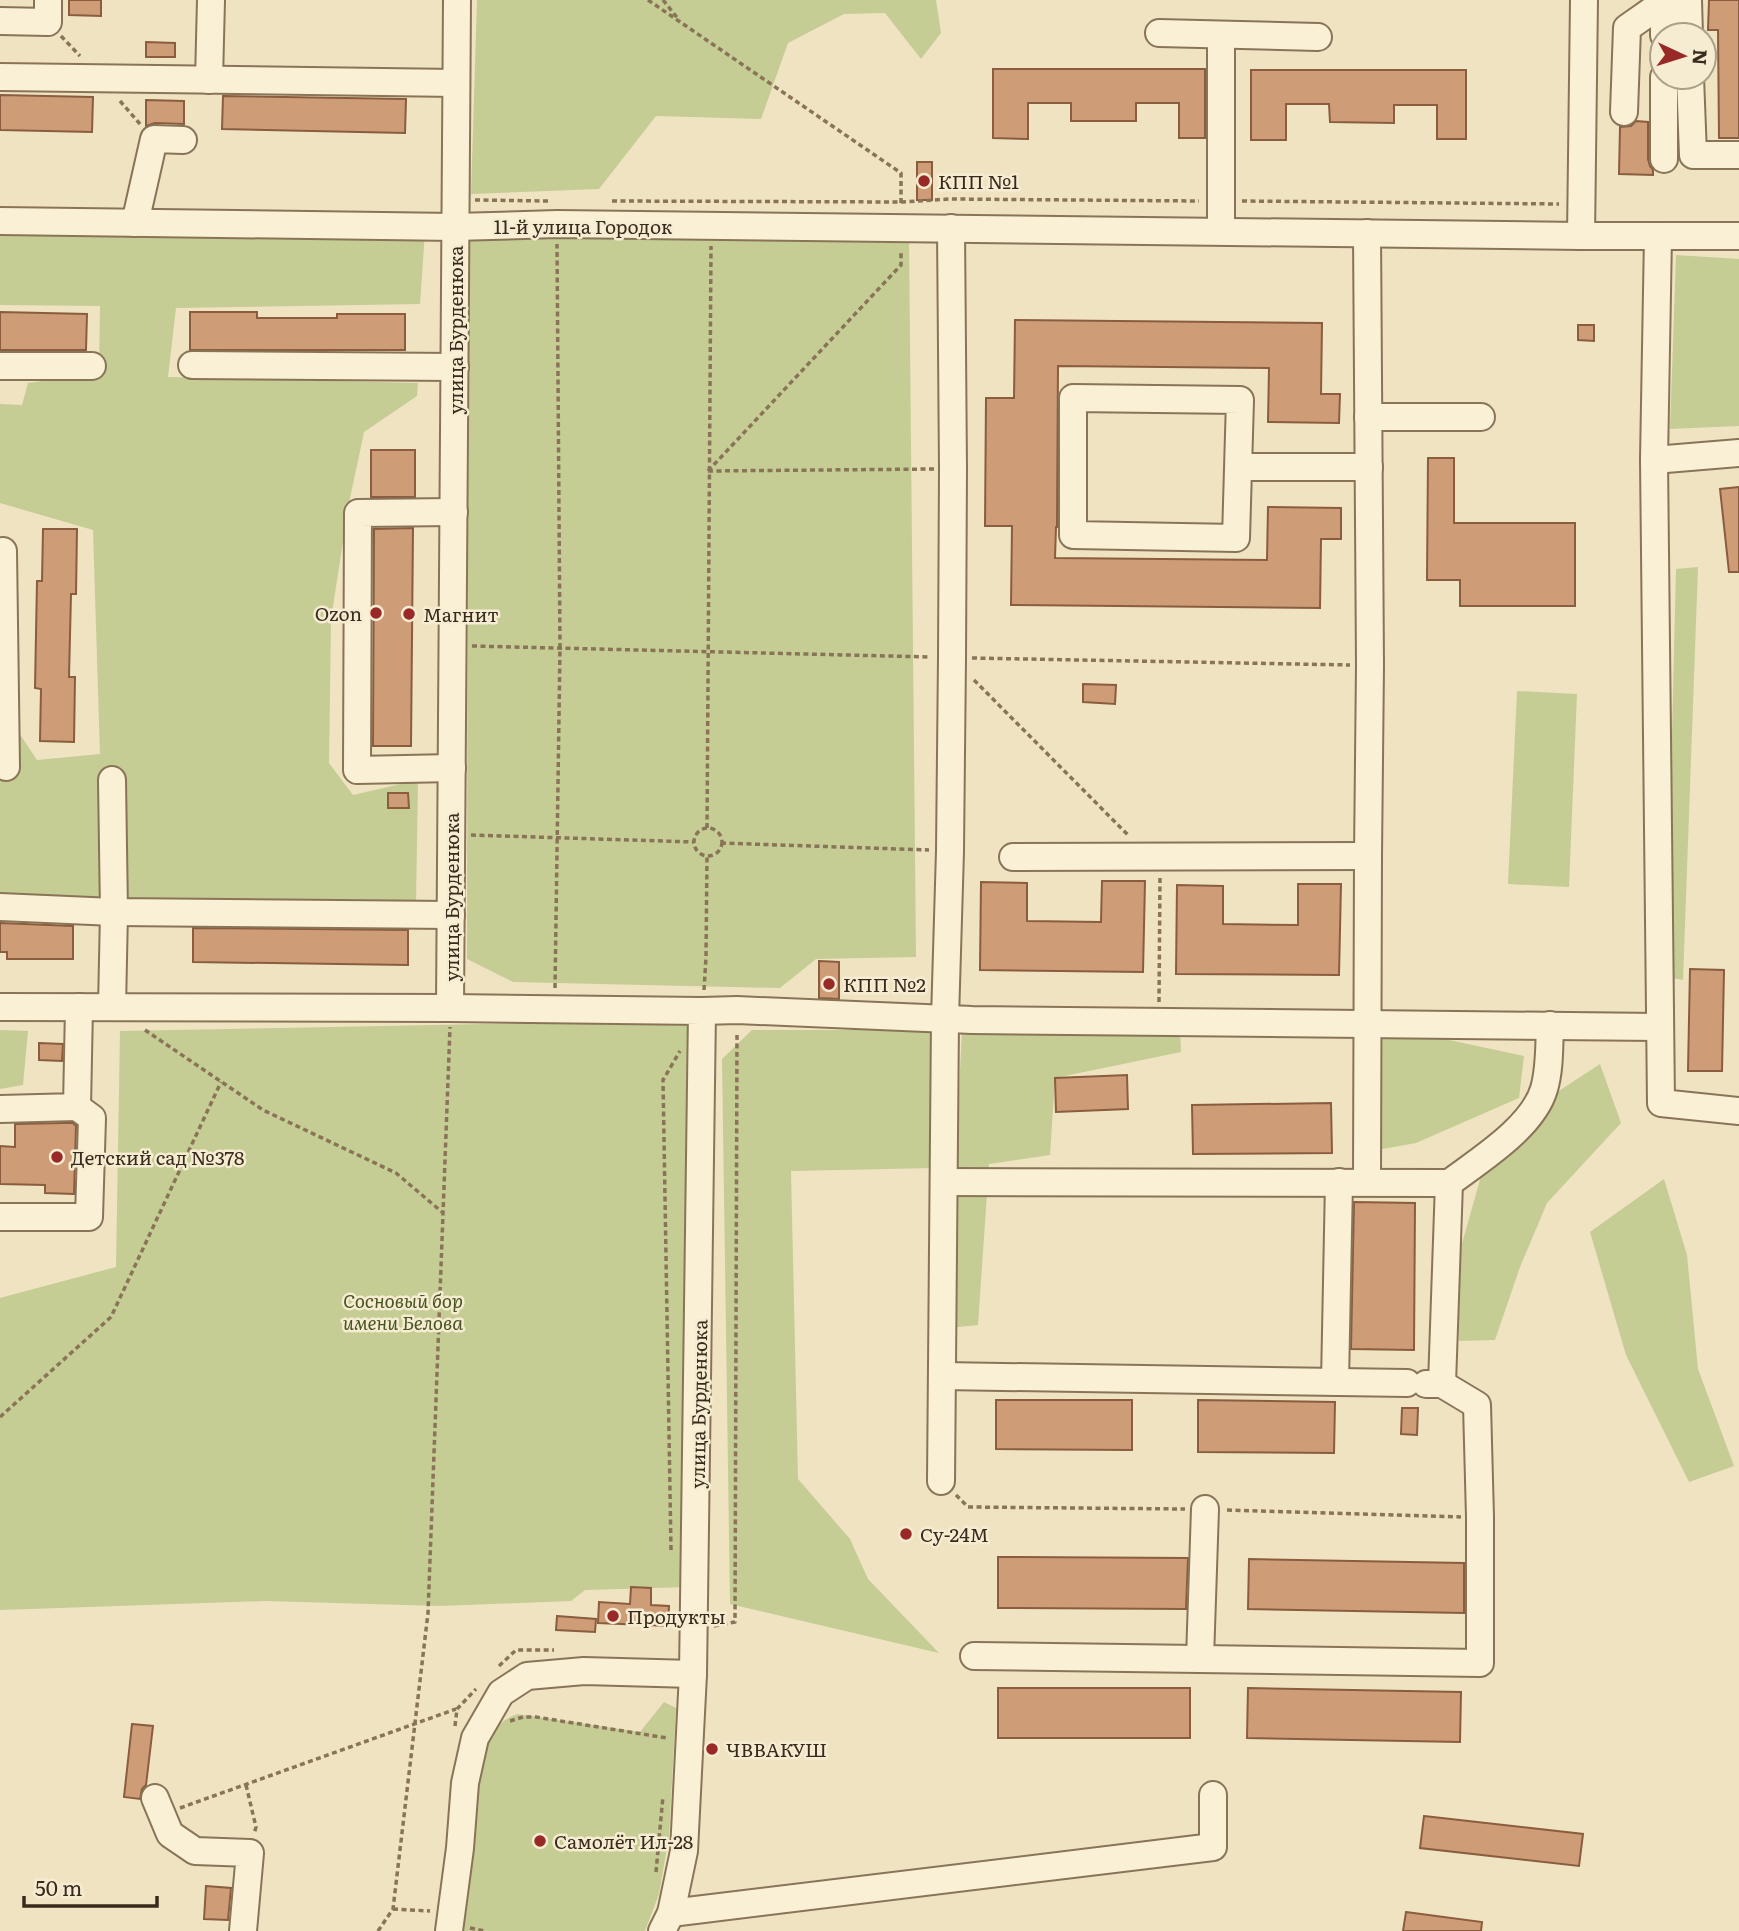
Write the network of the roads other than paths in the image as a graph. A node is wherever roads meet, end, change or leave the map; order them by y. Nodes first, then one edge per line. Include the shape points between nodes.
1 (48, 0) edge
2 (211, 0) edge
3 (457, 0) edge
4 (1584, 0) edge
5 (1672, 1) edge
6 (0, 21) edge
7 (1667, 21) edge
8 (1682, 21) edge
9 (1159, 33) dead end
10 (1220, 35) junction
11 (1318, 37) dead end
12 (0, 77) edge
13 (209, 80) junction
14 (456, 83) junction
15 (1664, 91) edge
16 (1691, 91) edge
17 (1624, 112) dead end
18 (183, 140) dead end
19 (1739, 155) edge
20 (1664, 159) dead end
21 (0, 221) edge
22 (135, 223) junction
23 (456, 227) junction
24 (951, 228) junction
25 (1221, 231) junction
26 (1367, 233) junction
27 (1581, 236) junction
28 (1658, 236) junction
29 (1739, 236) edge
30 (192, 365) dead end
31 (0, 366) edge
32 (92, 366) dead end
33 (454, 367) junction
34 (1368, 417) junction
35 (1481, 417) dead end
36 (1739, 453) edge
37 (1654, 460) junction
38 (1239, 467) junction
39 (1369, 467) junction
40 (454, 512) junction
41 (3, 551) dead end
42 (3, 667) edge
43 (6, 767) dead end
44 (452, 768) junction
45 (112, 780) dead end
46 (1368, 856) junction
47 (1013, 858) dead end
48 (0, 907) edge
49 (114, 912) junction
50 (451, 915) junction
51 (0, 1007) edge
52 (79, 1007) junction
53 (112, 1007) junction
54 (450, 1008) junction
55 (702, 1011) junction
56 (945, 1018) junction
57 (1367, 1023) junction
58 (1550, 1025) junction
59 (1659, 1027) junction
60 (77, 1107) junction
61 (0, 1109) edge
62 (1739, 1111) edge
63 (944, 1182) junction
64 (1339, 1182) junction
65 (1367, 1182) junction
66 (1449, 1183) junction
67 (0, 1217) edge
68 (942, 1376) junction
69 (1335, 1382) junction
70 (1442, 1384) junction
71 (941, 1481) dead end
72 (1205, 1509) dead end
73 (974, 1656) dead end
74 (1200, 1659) junction
75 (693, 1674) junction
76 (1213, 1795) dead end
77 (158, 1806) road end
78 (676, 1918) edge
79 (243, 1931) edge
80 (450, 1931) edge
81 (713, 1931) edge

1 - 6 street via 48,22
2 - 13 street
3 - 14 street, улица Бурденюка
4 - 27 street
5 - 7 street
5 - 8 street
5 - 17 street via 1627,28
9 - 10 street
10 - 11 street
10 - 25 street
12 - 13 street
13 - 14 street
14 - 23 street, улица Бурденюка
15 - 20 street
16 - 19 street via 1693,155
18 - 22 street via 154,139
21 - 22 street, 11-й улица Городок
22 - 23 street, 11-й улица Городок
23 - 24 street, 11-й улица Городок via 555,212 711,226
23 - 33 street, улица Бурденюка
24 - 25 street, 11-й улица Городок
24 - 56 street via 952,657
25 - 26 street, 11-й улица Городок
26 - 27 street, 11-й улица Городок
26 - 34 street
27 - 28 street, 11-й улица Городок
28 - 29 street, 11-й улица Городок
28 - 37 street
30 - 33 street
31 - 32 street
33 - 40 street, улица Бурденюка
34 - 35 street
34 - 39 street
36 - 37 street
37 - 59 street
38 - 38 street via 1240,400 1073,398 1073,535 1236,538
38 - 39 street
39 - 46 street
40 - 44 street, улица Бурденюка
40 - 44 street via 358,513 357,770
41 - 42 street
42 - 43 street
44 - 50 street, улица Бурденюка
45 - 49 street
46 - 47 street
46 - 57 street
48 - 49 street
49 - 50 street
49 - 53 street
50 - 54 street, улица Бурденюка
51 - 52 street
52 - 53 street
52 - 60 street
53 - 54 street
54 - 55 street, улица Бурденюка
55 - 56 street
55 - 75 street, улица Бурденюка
56 - 57 street
56 - 63 street
57 - 58 street
57 - 65 street
58 - 59 street
58 - 66 street via 1548,1069 1535,1110 1498,1147
59 - 62 street via 1661,1103
60 - 61 street
60 - 67 street via 92,1118 89,1217
63 - 64 street
63 - 68 street
64 - 65 street
64 - 69 street
65 - 66 street
66 - 70 street
68 - 69 street
68 - 71 street
69 - 70 street via 1406,1392
70 - 74 street via 1477,1405 1480,1663
72 - 74 street
73 - 74 street
75 - 78 street, улица Бурденюка
75 - 80 street via 583,1671 527,1676 502,1693 475,1738 465,1783
76 - 78 street via 1213,1847
77 - 79 street via 170,1835 195,1851 250,1853
78 - 81 street

